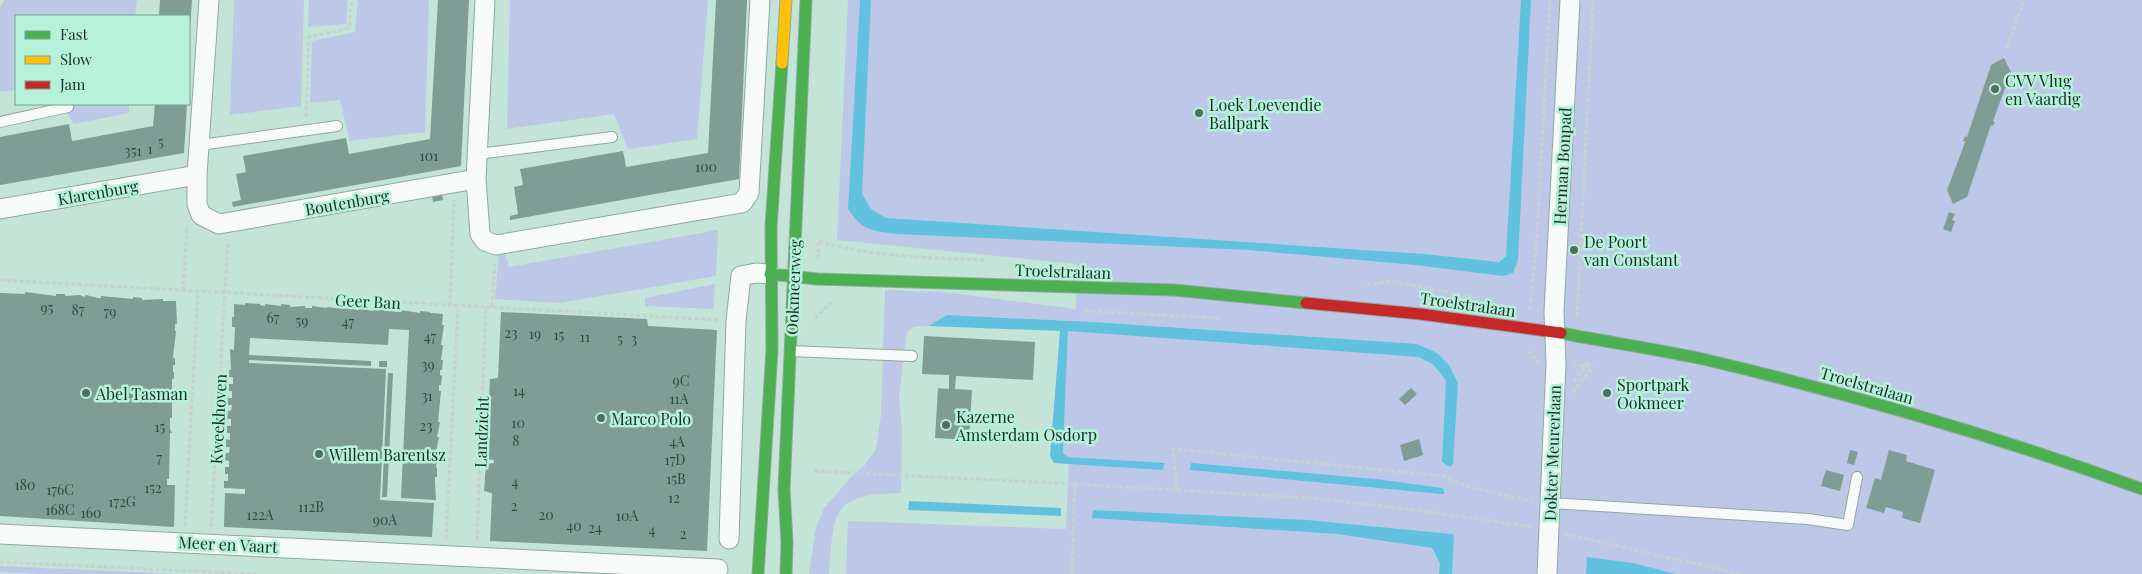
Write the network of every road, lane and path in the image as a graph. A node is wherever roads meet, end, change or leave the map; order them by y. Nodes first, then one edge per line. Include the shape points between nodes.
1 (210, 0) edge
2 (352, 0) edge
3 (484, 0) edge
4 (760, 0) edge
5 (786, 0) edge
6 (806, 0) edge
7 (1550, 0) edge
8 (1570, 0) edge
9 (1593, 0) edge
10 (2024, 0) edge
11 (2007, 48) dead end
12 (68, 107) dead end
13 (0, 122) edge
14 (336, 126) dead end
15 (306, 130) junction
16 (612, 137) dead end
17 (200, 145) junction
18 (478, 154) junction
19 (197, 175) junction
20 (476, 179) junction
21 (455, 182) junction
22 (0, 209) edge
23 (187, 215) dead end
24 (224, 224) junction
25 (496, 245) junction
26 (770, 274) junction
27 (795, 277) junction
28 (0, 280) edge
29 (183, 291) junction
30 (198, 292) junction
31 (225, 294) junction
32 (838, 299) dead end
33 (450, 305) junction
34 (458, 305) junction
35 (486, 306) junction
36 (492, 306) junction
37 (1530, 308) dead end
38 (1075, 311) dead end
39 (1577, 316) dead end
40 (815, 318) dead end
41 (1222, 318) dead end
42 (736, 321) junction
43 (1554, 332) junction
44 (1605, 341) junction
45 (1524, 346) dead end
46 (772, 350) junction
47 (790, 351) junction
48 (1556, 352) junction
49 (912, 356) dead end
50 (1572, 401) dead end
51 (1554, 408) junction
52 (814, 472) dead end
53 (1857, 477) dead end
54 (1075, 484) junction
55 (2142, 488) edge
56 (1177, 490) junction
57 (1559, 504) junction
58 (1532, 509) dead end
59 (1532, 518) dead end
60 (1549, 531) junction
61 (0, 534) edge
62 (729, 539) dead end
63 (184, 542) junction
64 (210, 543) junction
65 (1565, 544) dead end
66 (476, 558) junction
67 (0, 562) edge
68 (453, 563) edge
69 (718, 568) dead end
70 (256, 574) edge
71 (758, 574) edge
72 (786, 574) edge
73 (1072, 574) edge
74 (1546, 574) edge
75 (1740, 574) edge

1 - 17 street
2 - 15 path via 350,28 308,37
3 - 18 street
4 - 25 street via 749,193 742,203
5 - 26 street, Ookmeerweg
6 - 27 street, Ookmeerweg
7 - 37 path via 1538,225
8 - 43 street, Herman Bonpad
9 - 39 path
10 - 11 path
12 - 13 lane
14 - 15 lane
15 - 17 lane
16 - 18 lane
17 - 19 street
18 - 20 street
19 - 22 street, Klarenburg
19 - 24 street via 197,204 201,215
20 - 21 street, Boutenburg
20 - 25 street via 480,234
21 - 24 street, Boutenburg
21 - 33 path
23 - 29 path
24 - 31 path, Kweekhoven
25 - 36 path
26 - 27 street, Troelstralaan
26 - 42 street, Ookmeerweg via 741,276
26 - 46 street, Ookmeerweg
27 - 43 street, Troelstralaan via 1174,290 1420,314
27 - 47 street, Ookmeerweg
28 - 29 path, Geer Ban
29 - 30 path, Geer Ban
30 - 31 path, Geer Ban
30 - 63 path, Kweekhoven
31 - 33 path, Geer Ban
31 - 64 path, Kweekhoven
32 - 40 path
33 - 34 path, Geer Ban
34 - 35 path, Geer Ban
34 - 68 path, Landzicht
35 - 36 path, Geer Ban
35 - 66 path, Landzicht
36 - 42 path, Geer Ban
38 - 41 path
42 - 62 street, Ookmeerweg
43 - 44 street, Troelstralaan
43 - 48 street, Dokter Meurerlaan
44 - 50 path via 1603,353 1573,392
44 - 55 street, Troelstralaan via 1701,359 1866,400
45 - 48 path
46 - 47 lane
46 - 71 street, Ookmeerweg
47 - 49 lane
47 - 72 street, Ookmeerweg via 784,489
48 - 51 street, Dokter Meurerlaan
48 - 51 path via 1591,357
51 - 57 street, Dokter Meurerlaan
52 - 54 path
53 - 57 lane via 1848,525 1808,519
54 - 56 path
54 - 73 path
56 - 58 path via 1173,450 1443,476 1468,487 1532,500
56 - 60 path via 1310,498 1416,510
57 - 60 street, Dokter Meurerlaan
57 - 60 path
59 - 60 path
60 - 65 path
60 - 74 street, Dokter Meurerlaan
60 - 75 path
61 - 63 street, Meer en Vaart
63 - 64 street, Meer en Vaart
64 - 68 street, Meer en Vaart
66 - 68 street, Meer en Vaart
66 - 69 street, Meer en Vaart
67 - 70 path, Meer en Vaart

